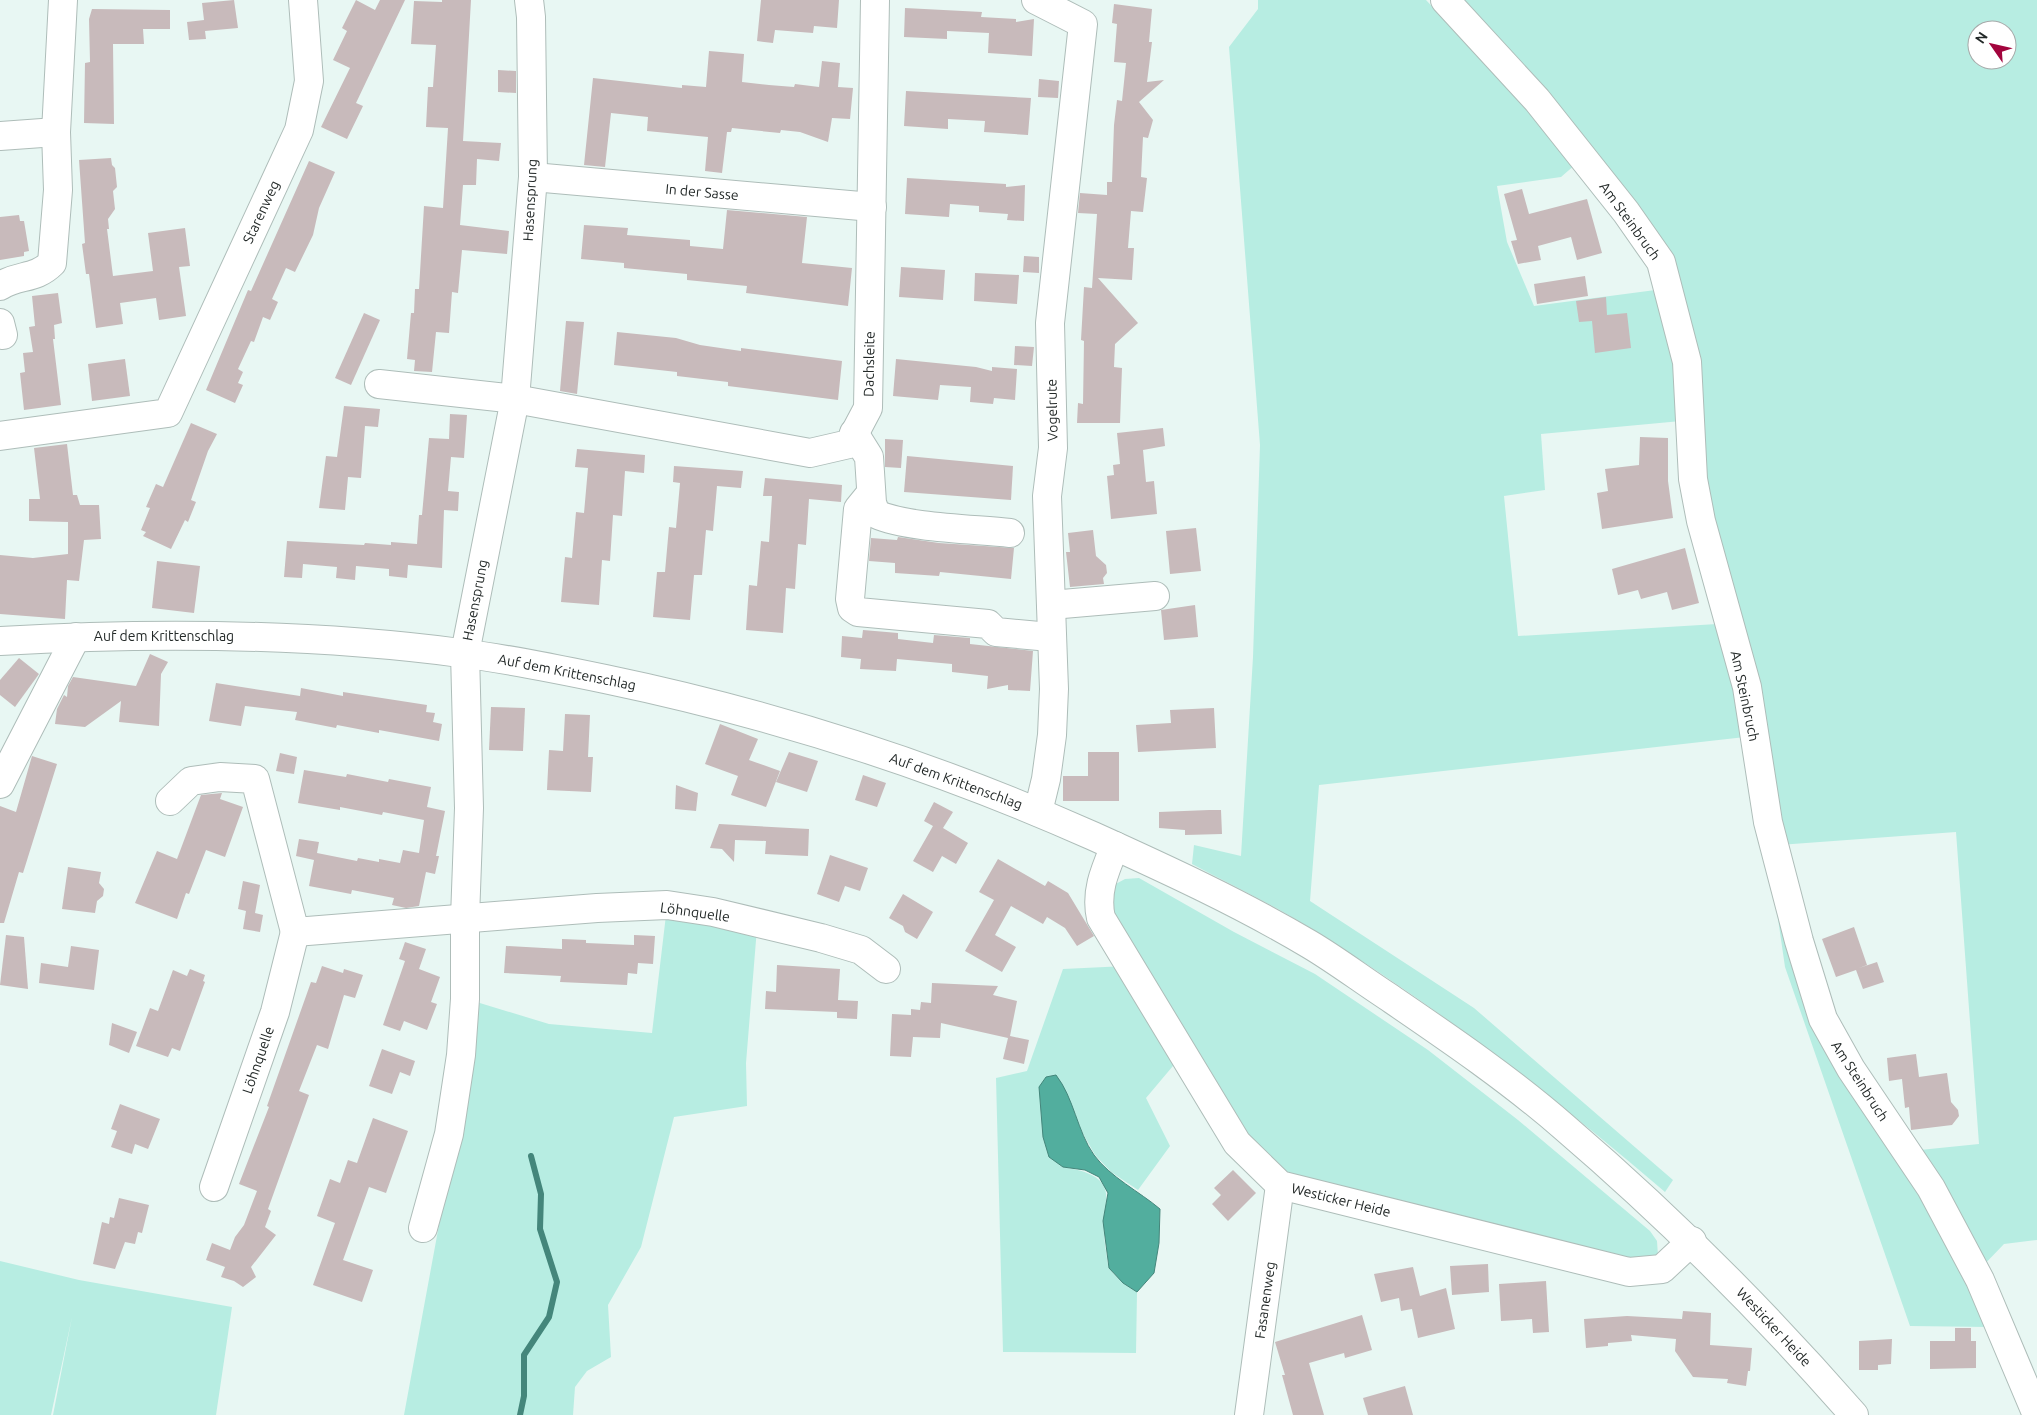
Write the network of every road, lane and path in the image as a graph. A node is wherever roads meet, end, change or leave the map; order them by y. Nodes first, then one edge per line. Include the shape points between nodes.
1 (63, 0) edge
2 (303, 0) edge
3 (529, 0) edge
4 (875, 0) edge
5 (1036, 0) edge
6 (1445, 0) edge
7 (56, 132) junction
8 (0, 136) edge
9 (533, 177) junction
10 (872, 206) junction
11 (0, 286) edge
12 (379, 384) dead end
13 (515, 399) junction
14 (854, 433) junction
15 (0, 436) edge
16 (871, 494) junction
17 (1010, 533) dead end
18 (1155, 596) dead end
19 (1051, 605) junction
20 (76, 637) junction
21 (1050, 637) junction
22 (0, 642) edge
23 (465, 653) junction
24 (0, 784) edge
25 (170, 801) dead end
26 (1038, 812) junction
27 (1115, 846) junction
28 (465, 918) junction
29 (295, 932) junction
30 (886, 969) dead end
31 (1280, 1185) junction
32 (214, 1187) dead end
33 (422, 1228) dead end
34 (1692, 1241) junction
35 (1249, 1415) edge
36 (1854, 1415) edge
37 (2036, 1415) edge

1 - 7 street
2 - 15 street, Starenweg via 309,81 299,130 168,413
3 - 9 street, Hasensprung
4 - 10 street, Dachsleite
5 - 19 street, Vogelrute via 1083,24 1050,323 1053,448 1047,496
6 - 37 street, Am Steinbruch via 1537,100 1626,212 1661,262 1687,362 1693,479 1701,521 1746,687 1768,822 1823,1019 1851,1069 1931,1188 1980,1280
7 - 8 street
7 - 11 street via 58,190 52,263 42,273 7,281
9 - 10 street, In der Sasse
9 - 13 street, Hasensprung
10 - 14 street, Dachsleite via 868,408
12 - 13 street
13 - 14 street, Dachsleite via 810,453 849,444
13 - 23 street, Hasensprung
14 - 16 street via 869,457
16 - 17 street via 876,514 887,519
16 - 21 street via 858,509 850,599 852,608 858,612 971,621 988,624 996,632
18 - 19 street
19 - 21 street, Vogelrute
20 - 22 street, Auf dem Krittenschlag
20 - 23 street, Auf dem Krittenschlag via 216,635 348,642
20 - 24 street, Auf dem Krittenschlag
21 - 26 street, Vogelrute via 1054,689 1052,735
23 - 26 street, Auf dem Krittenschlag via 672,692 766,716 895,758
23 - 28 street via 469,808
25 - 29 street, Löhnquelle via 191,782 235,777 255,779
26 - 27 street, Westicker Heide
27 - 31 street, Westicker Heide via 1099,890 1097,903 1101,918 1237,1142
27 - 34 street, Westicker Heide via 1185,878 1310,944 1442,1033 1561,1124
28 - 29 street, Löhnquelle
28 - 30 street, Löhnquelle via 667,905 713,912 821,938 861,950
28 - 33 street via 461,1055 449,1134
29 - 32 street, Löhnquelle via 274,1012
31 - 34 street, Westicker Heide via 1629,1272 1662,1269
31 - 35 street, Fasanenweg
34 - 36 street, Westicker Heide via 1772,1322

